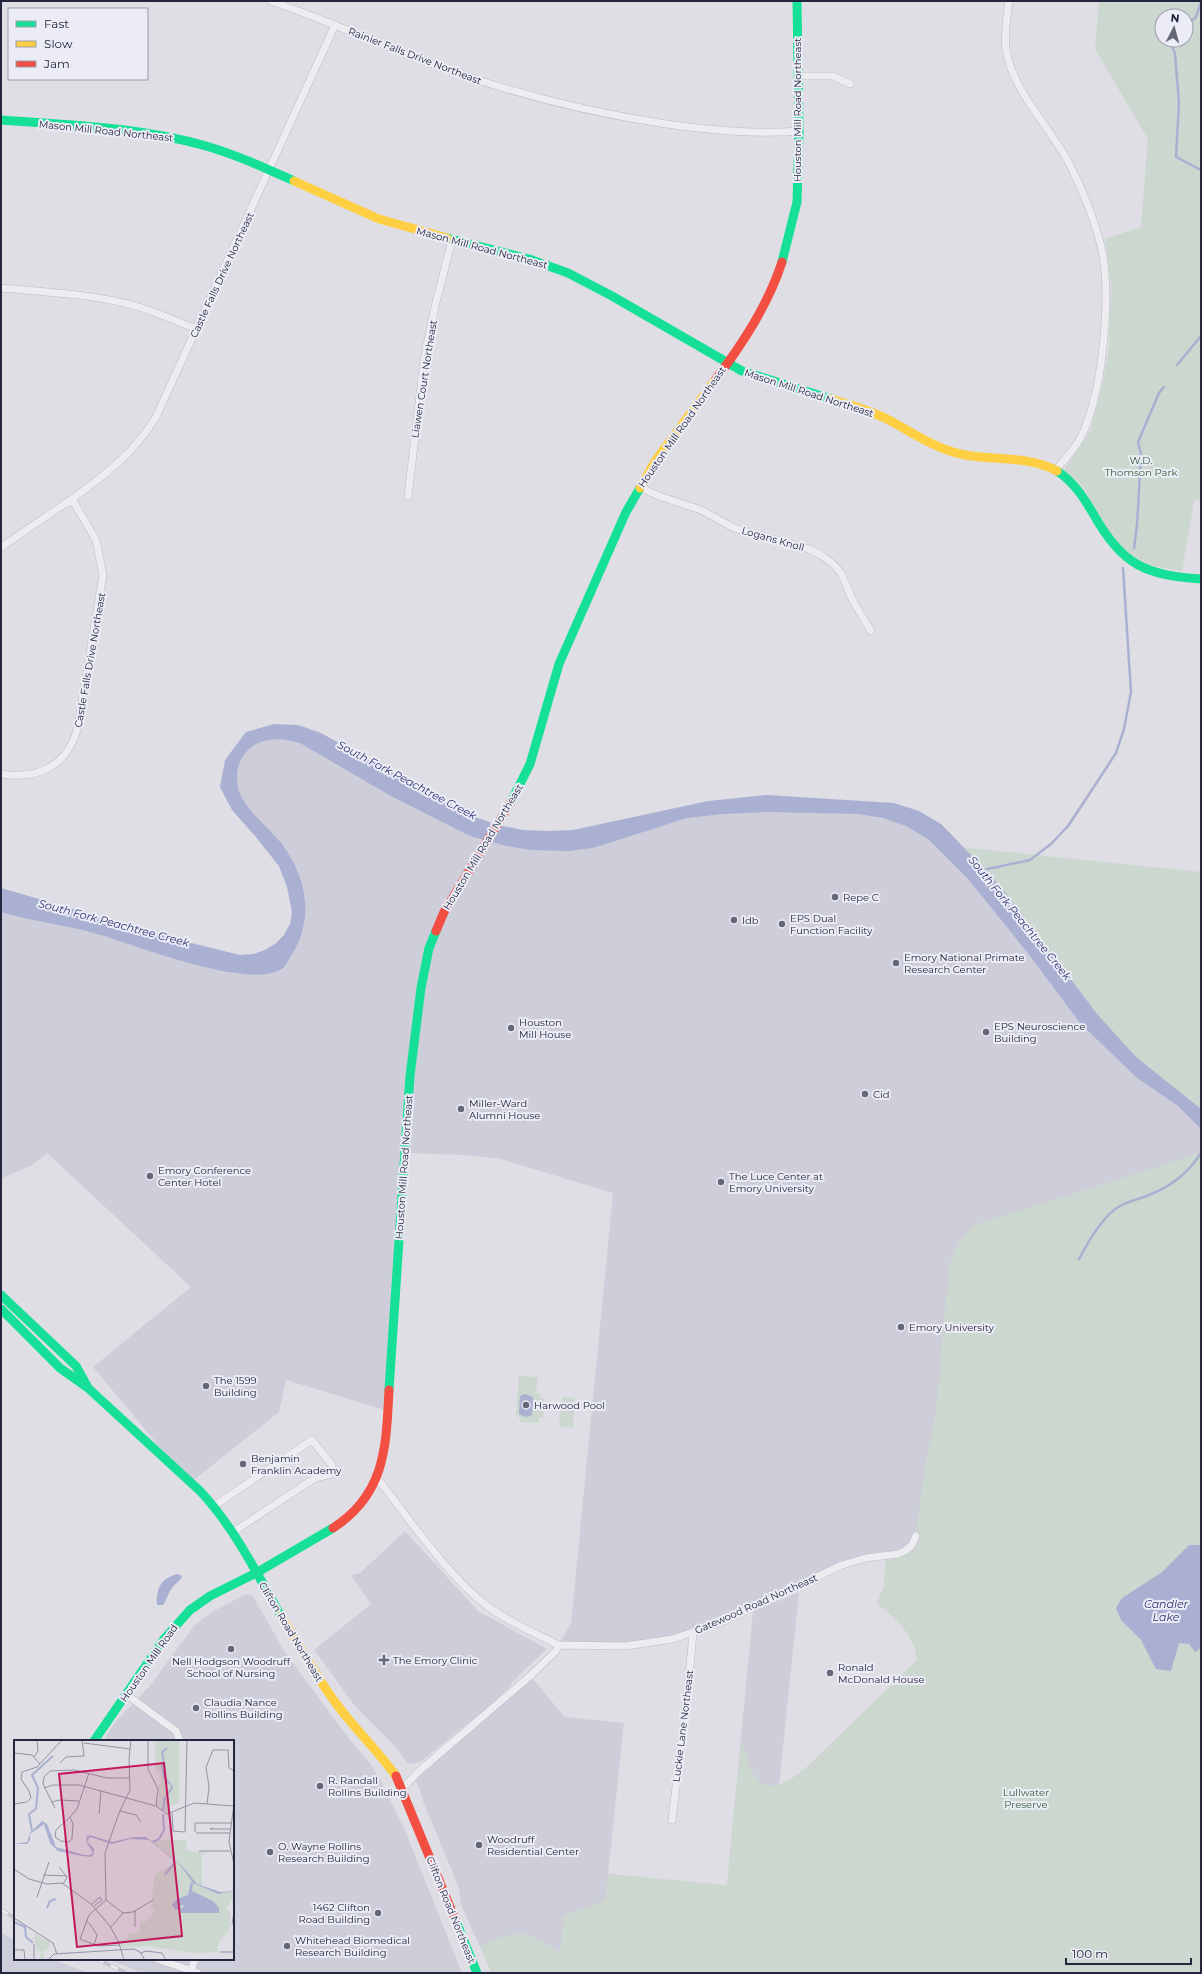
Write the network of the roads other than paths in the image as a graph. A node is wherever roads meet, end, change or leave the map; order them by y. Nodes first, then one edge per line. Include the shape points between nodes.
1 (271, 1) edge
2 (797, 1) edge
3 (1009, 1) edge
4 (335, 25) junction
5 (798, 76) junction
6 (850, 84) dead end
7 (1, 120) edge
8 (799, 131) junction
9 (269, 171) junction
10 (452, 240) junction
11 (1, 288) edge
12 (196, 329) junction
13 (727, 364) junction
14 (1056, 470) junction
15 (639, 487) junction
16 (408, 496) dead end
17 (72, 499) junction
18 (1, 547) edge
19 (1201, 579) edge
20 (871, 631) dead end
21 (1, 774) edge
22 (1, 1295) edge
23 (1, 1309) edge
24 (88, 1388) junction
25 (377, 1478) junction
26 (214, 1506) junction
27 (233, 1532) junction
28 (916, 1536) dead end
29 (256, 1573) junction
30 (693, 1633) junction
31 (558, 1645) junction
32 (127, 1695) junction
33 (95, 1740) edge
34 (180, 1740) edge
35 (402, 1789) junction
36 (672, 1820) dead end
37 (160, 1960) edge
38 (195, 1960) edge
39 (190, 1971) junction
40 (198, 1973) edge
41 (477, 1973) edge

1 - 4 street, Rainier Falls Drive Northeast
2 - 5 street, Houston Mill Road Northeast
3 - 14 street via 1006,48 1009,63 1030,102 1069,163 1090,208 1101,248 1106,281 1097,390 1085,430
4 - 8 street, Rainier Falls Drive Northeast via 469,77 567,105 691,128
4 - 9 street, Castle Falls Drive Northeast
5 - 6 street via 833,76
5 - 8 street, Houston Mill Road Northeast
7 - 9 street, Mason Mill Road Northeast via 133,132 176,139 206,146
8 - 13 street, Houston Mill Road Northeast via 797,202 783,261 764,307
9 - 10 street, Mason Mill Road Northeast via 371,216
9 - 12 street, Castle Falls Drive Northeast
10 - 13 street, Mason Mill Road Northeast via 531,260 567,273
10 - 16 street, Liawen Court Northeast via 424,361
11 - 12 street via 64,293 108,300 136,306
12 - 17 street, Castle Falls Drive Northeast via 148,430 118,464
13 - 14 street, Mason Mill Road Northeast via 762,379 874,413 951,452 967,456 1024,459
13 - 15 street, Houston Mill Road Northeast
14 - 19 street, Mason Mill Road Northeast via 1080,490 1109,540 1128,559 1157,573 1177,578
15 - 20 street, Logans Knoll via 706,512 734,528 809,549 821,555 841,573 853,601
15 - 25 street, Houston Mill Road Northeast via 559,664 530,764 507,809 444,912 434,936 421,988 409,1087 386,1443
17 - 18 street, Castle Falls Drive Northeast
17 - 21 street, Castle Falls Drive Northeast via 96,540 103,575 76,737 69,751 48,769 28,775
22 - 24 street, Clifton Road Northeast via 76,1366
23 - 24 street, Clifton Road Northeast via 60,1368
24 - 26 street, Clifton Road Northeast
25 - 29 street, Houston Mill Road Northeast via 368,1494 346,1519
25 - 31 street via 473,1594 494,1611
26 - 27 street, Clifton Road Northeast
26 - 27 street via 312,1440 332,1465 330,1474 316,1478
27 - 29 street, Clifton Road Northeast
28 - 30 street, Gatewood Road Northeast via 905,1552 866,1558 842,1565
29 - 32 street, Houston Mill Road via 210,1596 190,1610 164,1639
29 - 35 street, Clifton Road Northeast via 315,1674 339,1707 383,1758
30 - 31 street, Gatewood Road Northeast via 655,1643 625,1646
30 - 36 street, Luckie Lane Northeast
31 - 35 street via 556,1651 530,1676 418,1772
32 - 33 street, Houston Mill Road
32 - 34 street via 176,1731
35 - 41 street, Clifton Road Northeast
37 - 39 street
38 - 39 street
39 - 40 street

